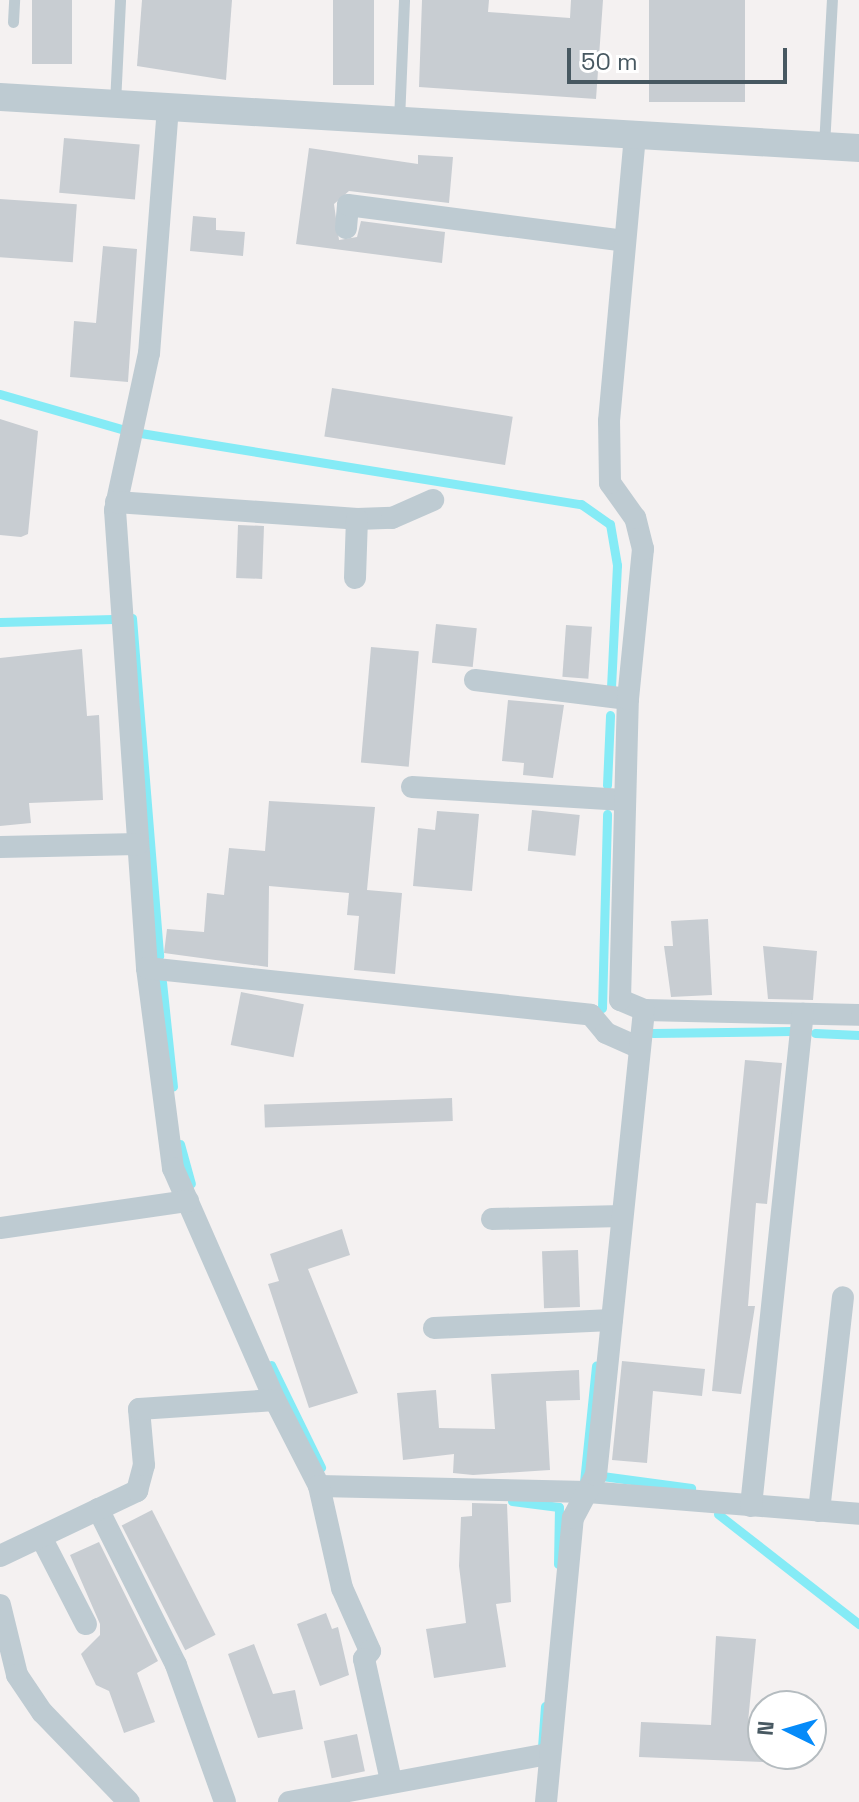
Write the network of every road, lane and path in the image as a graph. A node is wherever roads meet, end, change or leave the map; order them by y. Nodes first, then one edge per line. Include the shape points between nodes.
1 (14, 0) edge
2 (120, 0) edge
3 (404, 0) edge
4 (832, 0) edge
5 (13, 22) dead end
6 (0, 97) edge
7 (115, 104) junction
8 (168, 107) junction
9 (399, 121) junction
10 (635, 135) junction
11 (824, 146) junction
12 (859, 148) edge
13 (468, 220) junction
14 (346, 228) dead end
15 (625, 241) junction
16 (465, 243) dead end
17 (433, 500) dead end
18 (116, 502) junction
19 (357, 519) junction
20 (355, 578) dead end
21 (475, 680) dead end
22 (628, 699) junction
23 (412, 787) dead end
24 (624, 800) junction
25 (138, 844) junction
26 (0, 847) edge
27 (147, 968) junction
28 (644, 1010) junction
29 (803, 1014) junction
30 (859, 1015) edge
31 (640, 1048) junction
32 (188, 1201) junction
33 (622, 1216) junction
34 (492, 1219) dead end
35 (0, 1228) edge
36 (843, 1297) dead end
37 (612, 1320) junction
38 (434, 1328) dead end
39 (275, 1400) junction
40 (319, 1486) junction
41 (588, 1492) junction
42 (751, 1506) junction
43 (98, 1509) junction
44 (819, 1511) junction
45 (859, 1514) edge
46 (41, 1537) junction
47 (0, 1556) edge
48 (0, 1605) edge
49 (86, 1624) dead end
50 (547, 1754) junction
51 (391, 1781) junction
52 (129, 1802) edge
53 (225, 1802) edge
54 (289, 1802) edge
55 (546, 1802) edge

1 - 5 lane
2 - 7 lane
3 - 9 lane
4 - 11 lane
6 - 7 street
7 - 8 street
8 - 9 street
8 - 18 street via 138,419
9 - 10 street
10 - 11 street
10 - 15 street
11 - 12 street
13 - 14 street via 348,205
13 - 15 street
13 - 16 street
15 - 22 street via 609,421 610,483 635,518 643,549
17 - 19 street via 392,518
18 - 19 street
18 - 25 street
19 - 20 street
21 - 22 street
22 - 24 street
23 - 24 street
24 - 28 street via 620,1000
25 - 26 street
25 - 27 street
27 - 31 street via 591,1015 606,1033
27 - 32 street via 173,1168
28 - 29 street
28 - 31 street
29 - 30 street
29 - 42 street
31 - 33 street
32 - 35 street
32 - 39 street
33 - 34 street
33 - 37 street
36 - 44 street
37 - 38 street
37 - 41 street
39 - 40 street
39 - 43 street via 139,1409 143,1483
40 - 41 street
40 - 51 street via 342,1588 370,1651 364,1659
41 - 42 street
41 - 50 street via 573,1518
42 - 44 street
43 - 46 street
43 - 53 street via 176,1665
44 - 45 street
46 - 47 street
46 - 49 street
48 - 52 street via 17,1675 42,1712
50 - 51 street
50 - 55 street
51 - 54 street

